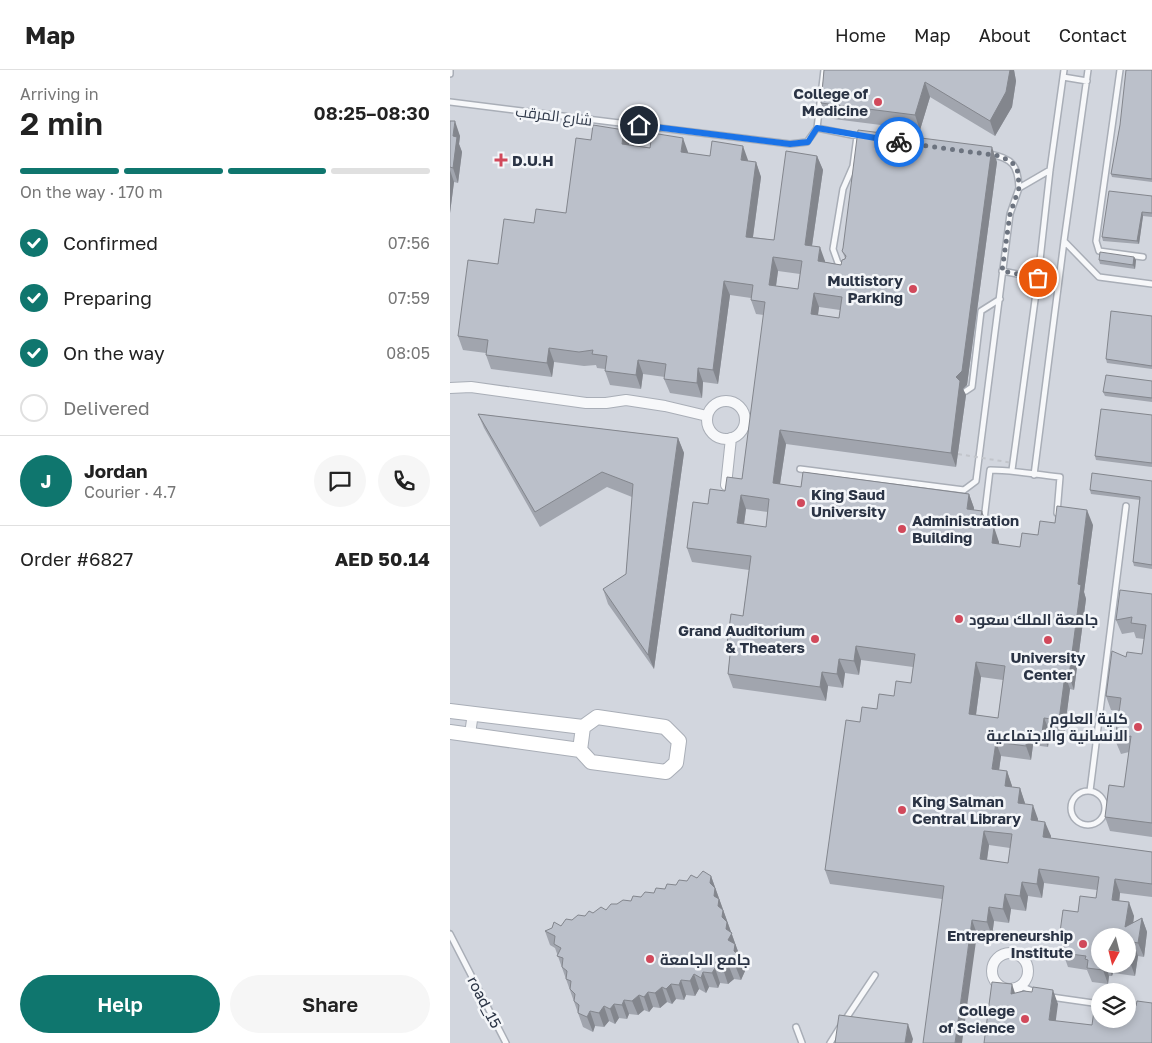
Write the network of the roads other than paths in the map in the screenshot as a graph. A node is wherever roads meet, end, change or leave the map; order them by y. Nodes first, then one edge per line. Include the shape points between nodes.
1 (824, 70) edge
2 (1064, 70) edge
3 (1088, 70) edge
4 (1120, 70) edge
5 (1063, 77) junction
6 (1087, 81) junction
7 (450, 102) edge
8 (817, 128) junction
9 (857, 136) junction
10 (866, 138) edge
11 (980, 153) edge
12 (1050, 170) junction
13 (1019, 188) junction
14 (1064, 240) junction
15 (1143, 257) dead end
16 (847, 270) edge
17 (1002, 271) junction
18 (1038, 278) junction
19 (1058, 282) junction
20 (1151, 283) edge
21 (1000, 299) junction
22 (450, 388) edge
23 (966, 391) dead end
24 (707, 416) junction
25 (731, 438) junction
26 (800, 469) dead end
27 (1012, 470) junction
28 (1034, 475) junction
29 (726, 485) edge
30 (1126, 506) dead end
31 (1057, 515) edge
32 (984, 520) edge
33 (450, 710) edge
34 (473, 713) junction
35 (583, 727) junction
36 (450, 732) edge
37 (470, 734) junction
38 (580, 750) junction
39 (1090, 791) junction
40 (450, 934) edge
41 (875, 974) dead end
42 (1021, 986) dead end
43 (1091, 1003) edge
44 (796, 1027) dead end
45 (506, 1043) edge
46 (802, 1043) edge
47 (830, 1043) edge

1 - 8 lane
2 - 5 lane
3 - 6 lane
4 - 15 lane via 1096,241 1099,251
5 - 6 lane
5 - 12 lane
6 - 14 lane
7 - 8 lane, شارع المرقب via 790,144 808,142
8 - 9 lane
9 - 10 lane
9 - 16 lane via 853,166 843,189 834,249 838,263
11 - 13 lane via 1000,156 1012,162 1018,172
12 - 13 lane
12 - 18 lane
13 - 17 lane via 1010,214
14 - 19 lane
14 - 20 lane via 1099,277
17 - 18 lane
17 - 21 lane
18 - 19 lane
18 - 27 lane
19 - 28 lane
21 - 23 lane via 981,311 972,387
21 - 26 lane via 976,481 964,490
22 - 24 street via 471,387 586,403 626,400
24 - 25 street via 713,434
24 - 25 street via 714,406 724,401 736,404 744,413 744,425
25 - 29 street
27 - 28 lane
27 - 32 lane via 990,470
28 - 31 lane via 1060,478
30 - 39 lane
33 - 34 street
34 - 35 street
34 - 37 street
35 - 38 street
35 - 38 street via 597,718 665,727 679,741 678,753 676,763 666,772 591,762
36 - 37 street
37 - 38 street
39 - 39 lane via 1098,794 1105,808 1102,818 1088,825 1073,817 1071,805 1076,795
40 - 45 lane, road_15
41 - 47 lane
42 - 43 lane via 1044,996
44 - 46 lane

